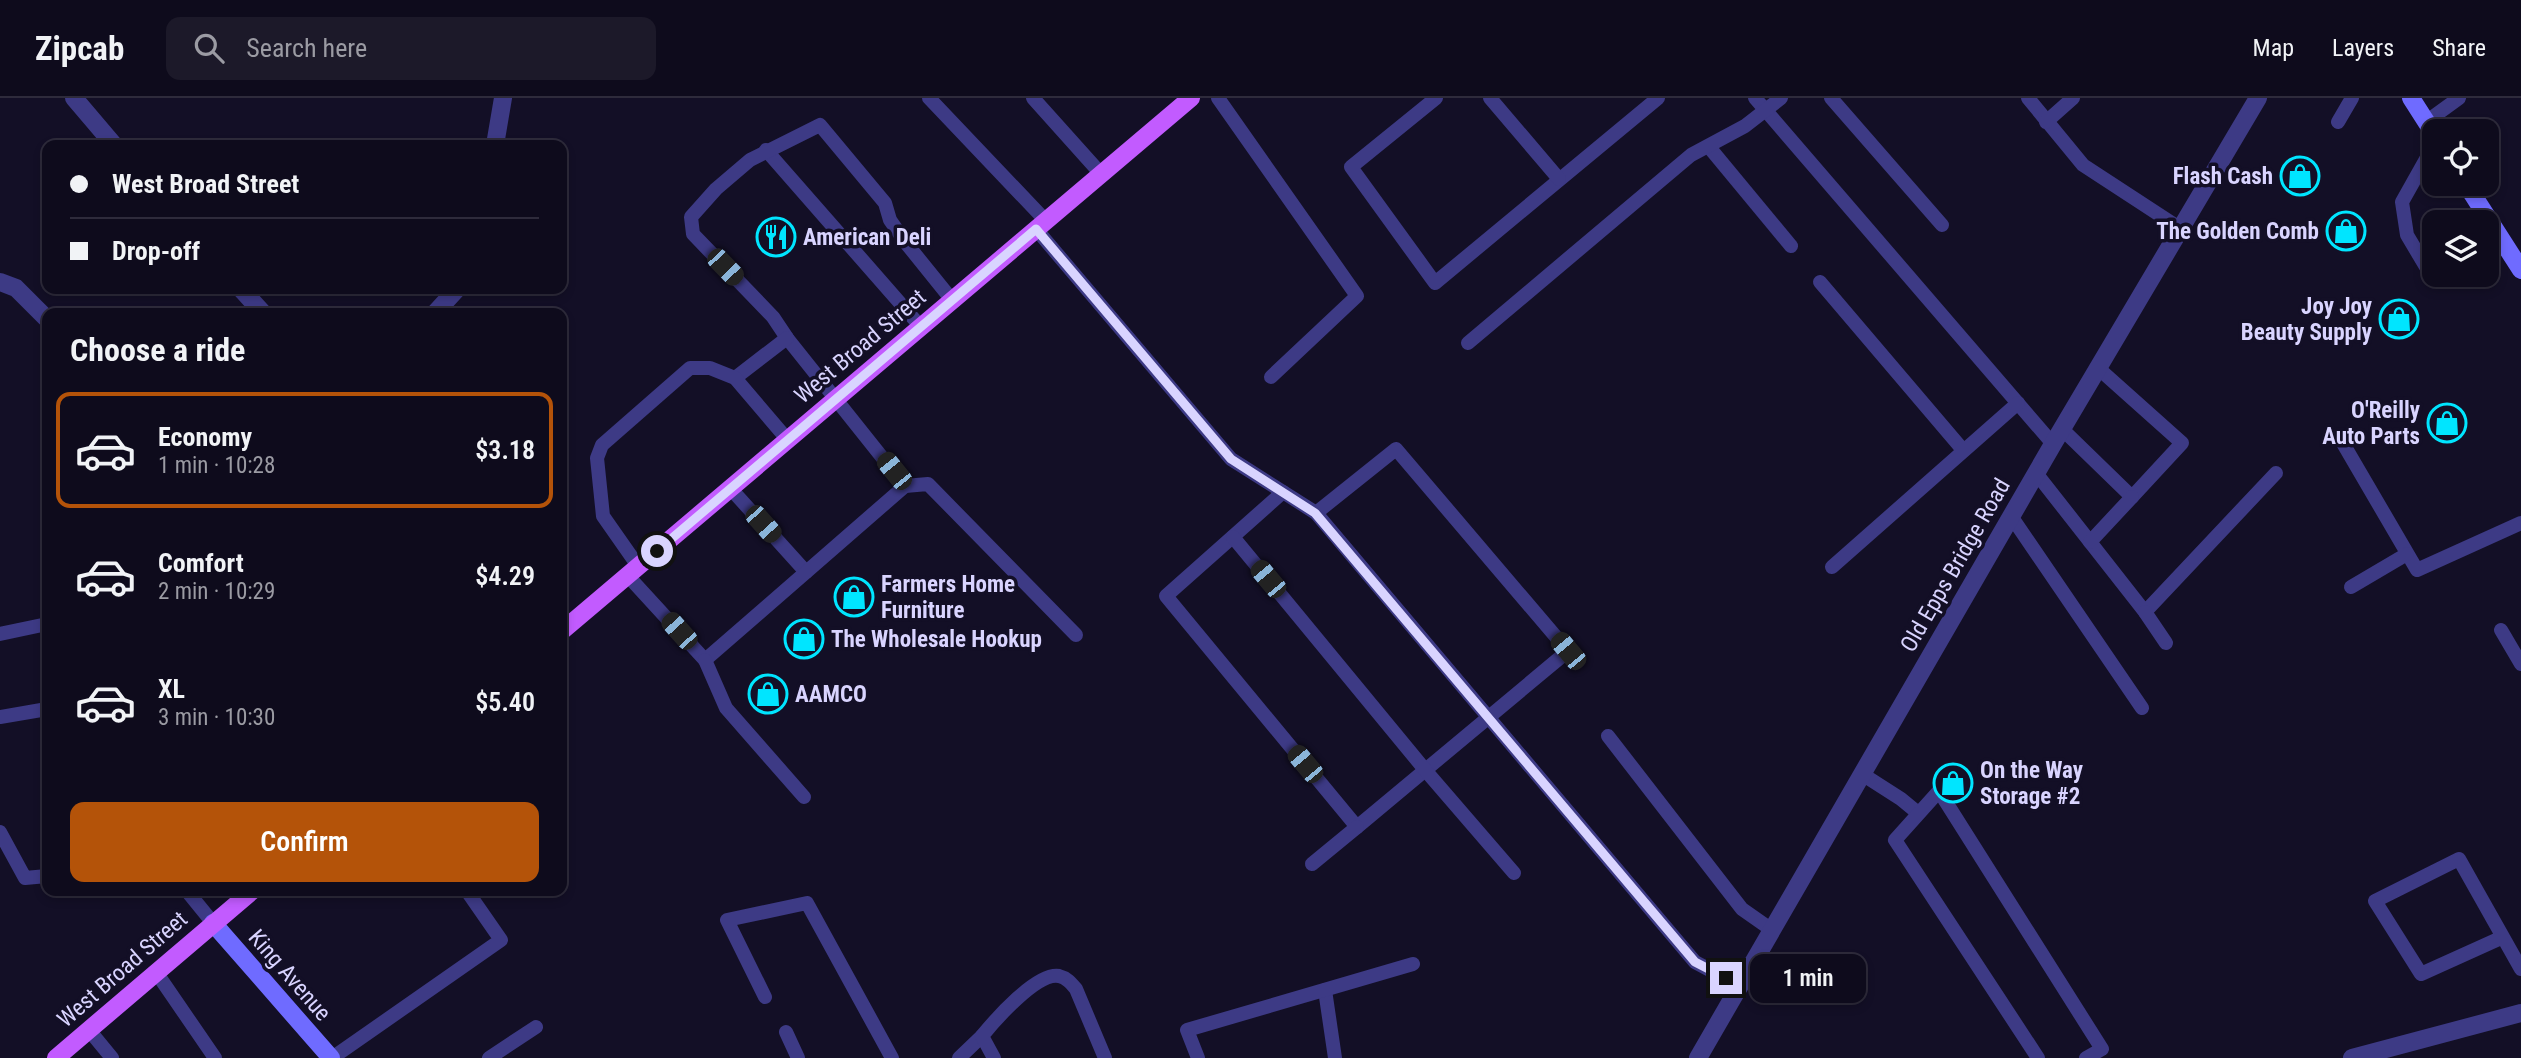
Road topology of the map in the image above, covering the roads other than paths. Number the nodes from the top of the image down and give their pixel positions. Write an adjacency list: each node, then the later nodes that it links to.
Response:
1 (74, 98): 24 (street)
2 (503, 98): 25 (street)
3 (929, 98): 32 (lane)
4 (1033, 98): 29 (lane)
5 (1191, 98): 29 (main road, West Broad Street)
6 (1217, 98): 52 (lane)
7 (1436, 98): 30 (lane)
8 (1490, 98): 30 (lane)
9 (1658, 98): 30 (lane)
10 (1755, 98): 19 (lane)
11 (1781, 98): 19 (lane)
12 (1831, 98): 33 (lane)
13 (2028, 98): 22 (lane)
14 (2073, 98): 22 (lane)
15 (2258, 98): 34 (street, Old Epps Bridge Road)
16 (2352, 98): 23 (lane)
17 (2411, 98): 20 (street)
18 (2459, 98): 21 (lane)
19 (1766, 110): 26 (lane); 55 (lane)
20 (2424, 119)
21 (2439, 119)
22 (2046, 122): 34 (lane)
23 (2338, 122)
24 (110, 140)
25 (496, 140)
26 (1709, 147): 36 (lane); 50 (lane)
27 (766, 150): 44 (lane); 48 (lane); 49 (lane)
28 (2422, 166): 38 (lane)
29 (1102, 175): 32 (main road, West Broad Street)
30 (1559, 179)
31 (2474, 196): 35 (street)
32 (1041, 225): 44 (main road, West Broad Street); 64 (lane)
33 (1942, 225)
34 (2180, 229): 51 (street, Old Epps Bridge Road)
35 (2504, 243): 37 (lane); 39 (street)
36 (1791, 246)
37 (2499, 246)
38 (2422, 260)
39 (2521, 270)
40 (0, 282): 47 (street)
41 (1820, 282): 59 (lane)
42 (245, 294): 45 (street)
43 (452, 294): 46 (street)
44 (952, 300): 48 (main road, West Broad Street)
45 (258, 308)
46 (440, 308)
47 (42, 314)
48 (921, 327): 54 (main road, West Broad Street)
49 (787, 338): 53 (lane); 54 (lane)
50 (1468, 342)
51 (2098, 368): 56 (street, Old Epps Bridge Road); 65 (lane)
52 (1271, 377)
53 (735, 379): 57 (lane); 73 (lane)
54 (836, 400): 57 (main road, West Broad Street); 62 (lane)
55 (2018, 403): 56 (lane); 59 (lane)
56 (2057, 437): 60 (street, Old Epps Bridge Road); 65 (lane)
57 (787, 439): 63 (main road, West Broad Street)
58 (2344, 445): 71 (lane)
59 (1963, 450): 72 (lane)
60 (2036, 473): 67 (street, Old Epps Bridge Road); 70 (lane)
61 (2276, 473): 76 (lane)
62 (905, 486): 74 (lane); 81 (lane)
63 (731, 489): 73 (main road, West Broad Street); 74 (lane)
64 (1283, 492): 66 (lane); 69 (lane)
65 (2132, 497): 70 (lane)
66 (1315, 513): 88 (lane); 88 (lane)
67 (2011, 516): 85 (lane); 91 (street, Old Epps Bridge Road)
68 (2521, 523): 71 (lane)
69 (1233, 537): 90 (lane); 94 (lane)
70 (2090, 542): 76 (lane)
71 (2407, 554): 75 (lane)
72 (1832, 567)
73 (633, 571): 78 (main road, West Broad Street); 83 (lane)
74 (806, 572): 83 (lane)
75 (2351, 587)
76 (2145, 612): 82 (lane)
77 (42, 625): 80 (lane)
78 (567, 627)
79 (2501, 630): 84 (lane)
80 (0, 634)
81 (1076, 635)
82 (2165, 643)
83 (705, 660): 92 (lane)
84 (2521, 664)
85 (2142, 708)
86 (42, 710): 87 (lane)
87 (0, 717)
88 (1489, 718): 90 (lane); 108 (lane)
89 (1608, 736): 103 (lane)
90 (1426, 771): 94 (lane); 97 (lane)
91 (1862, 774): 93 (lane); 103 (street, Old Epps Bridge Road)
92 (804, 797)
93 (1918, 813): 129 (lane); 130 (lane)
94 (1357, 827): 96 (lane)
95 (0, 832): 98 (lane)
96 (1311, 864)
97 (1514, 873)
98 (42, 876)
99 (191, 896): 102 (lane)
100 (246, 896): 102 (main road, West Broad Street)
101 (470, 896): 119 (lane)
102 (213, 923): 107 (main road, West Broad Street); 119 (street, King Avenue)
103 (1772, 930): 108 (street, Old Epps Bridge Road)
104 (2503, 937): 104 (lane); 106 (lane)
105 (1413, 964): 109 (lane)
106 (2521, 969)
107 (156, 972): 113 (main road, West Broad Street); 118 (lane)
108 (1740, 986): 128 (street, Old Epps Bridge Road)
109 (1325, 990): 126 (lane); 127 (lane)
110 (765, 998): 122 (lane)
111 (2521, 1013): 131 (street)
112 (536, 1027): 120 (lane)
113 (89, 1030): 116 (main road, West Broad Street); 117 (lane)
114 (786, 1032): 121 (lane)
115 (982, 1036): 123 (lane); 124 (lane); 125 (lane)
116 (56, 1058)
117 (112, 1058)
118 (215, 1058)
119 (331, 1058)
120 (489, 1058)
121 (798, 1058)
122 (892, 1058)
123 (959, 1058)
124 (994, 1058)
125 (1105, 1058)
126 (1198, 1058)
127 (1335, 1058)
128 (1698, 1058)
129 (2038, 1058)
130 (2086, 1058)
131 (2352, 1058)

